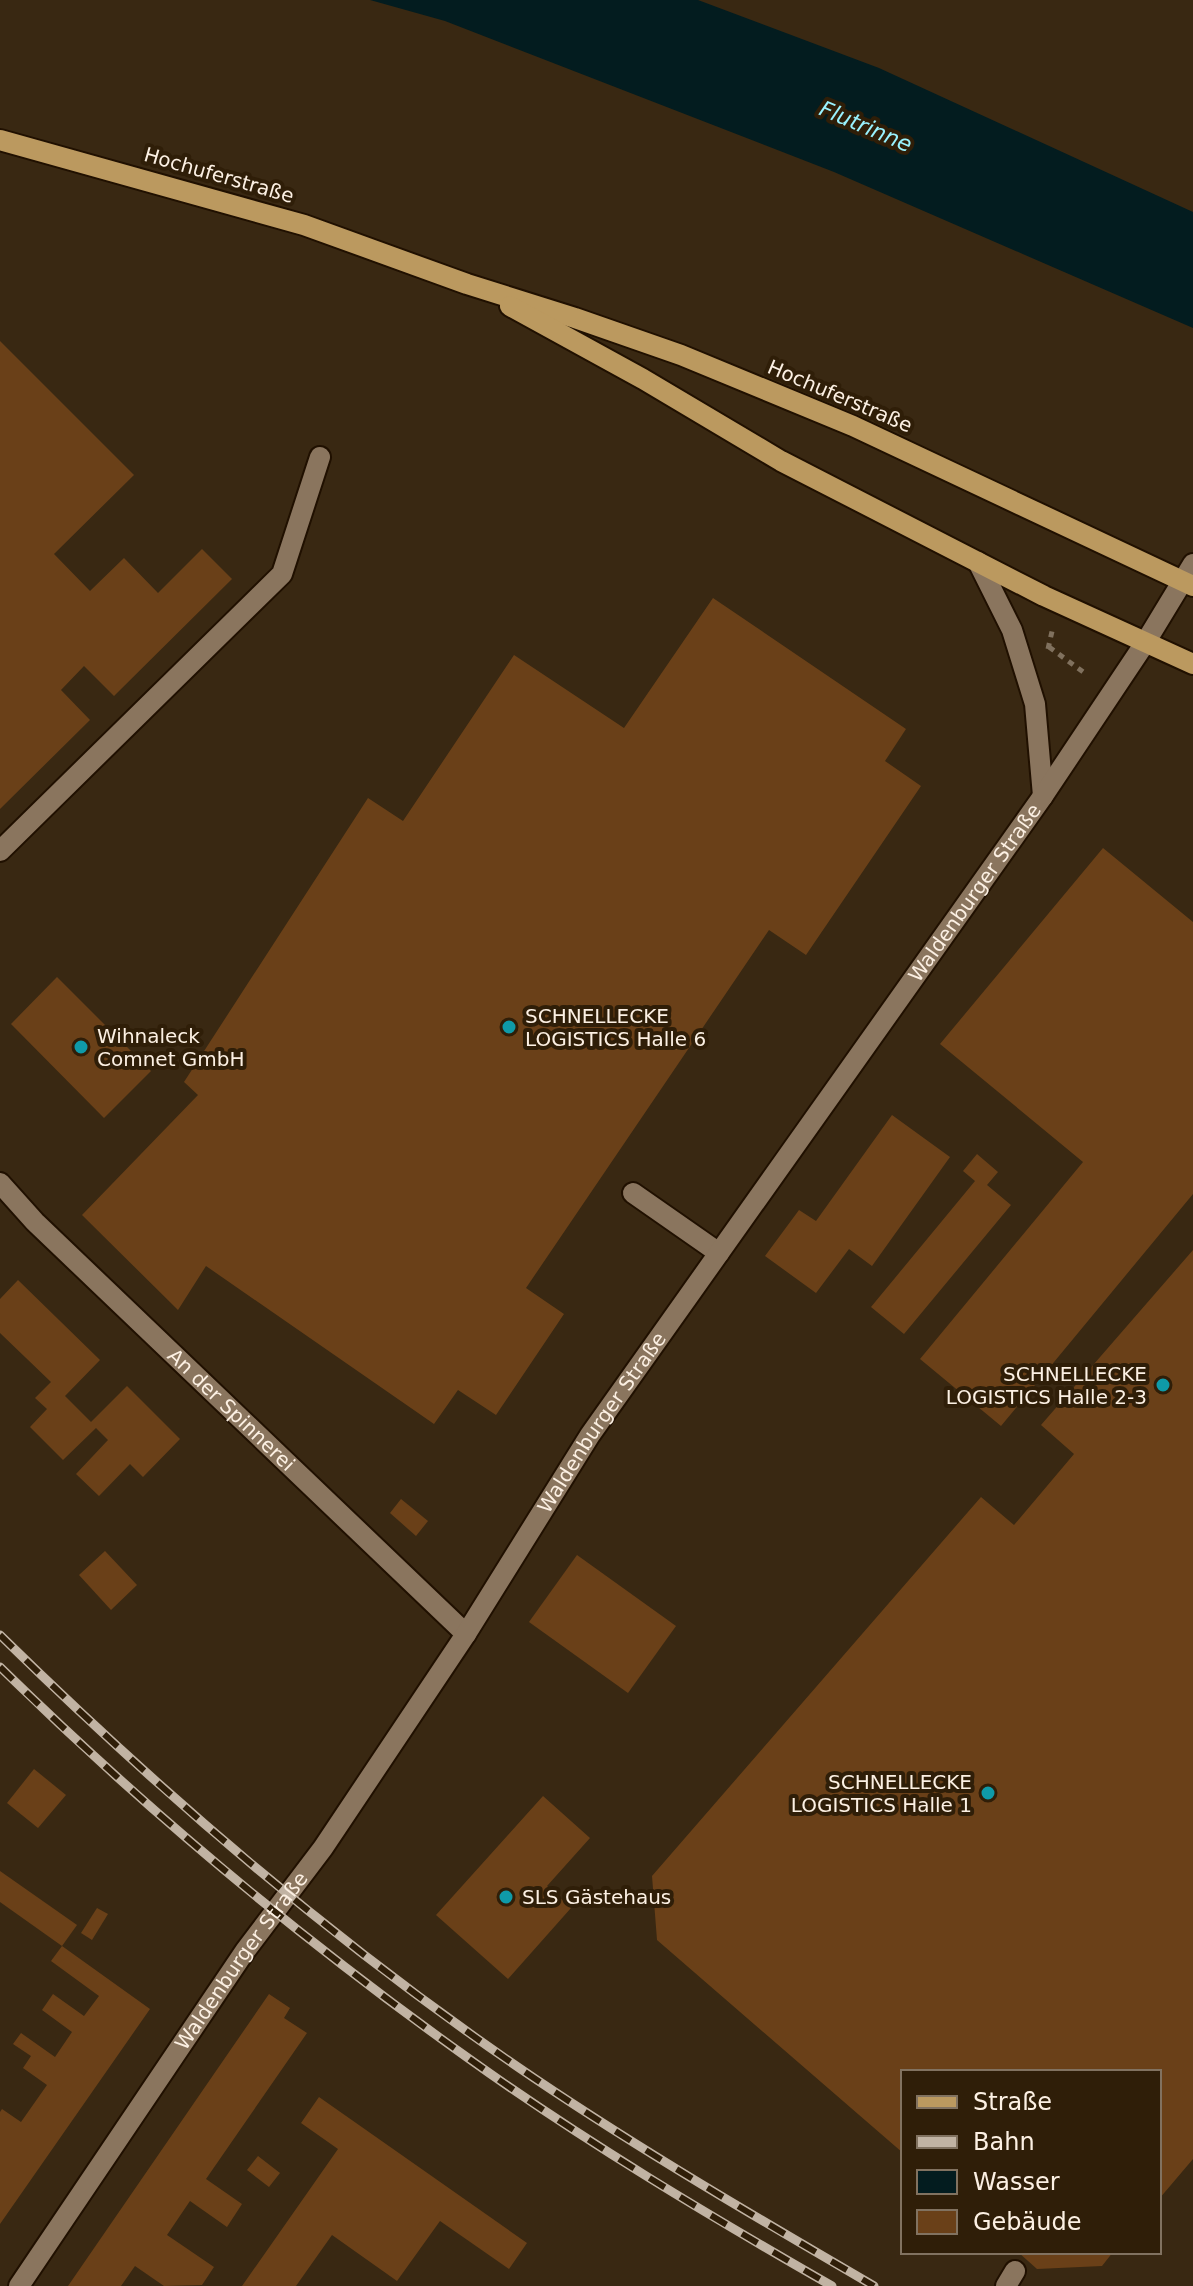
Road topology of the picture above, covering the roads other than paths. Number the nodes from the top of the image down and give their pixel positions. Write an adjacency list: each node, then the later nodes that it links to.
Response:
1 (0, 140): 2 (main road, Hochuferstraße)
2 (467, 284): 4 (main road, Hochuferstraße); 5 (main road, Hochuferstraße)
3 (320, 457): 9 (street)
4 (978, 562): 6 (main road, Hochuferstraße); 8 (street)
5 (1190, 577): 6 (street, Waldenburger Straße)
6 (1145, 643): 7 (main road, Hochuferstraße); 8 (street, Waldenburger Straße)
7 (1193, 664)
8 (1043, 796): 12 (street, Waldenburger Straße)
9 (0, 851)
10 (0, 1183): 13 (street, An der Spinnerei)
11 (633, 1193): 12 (street)
12 (719, 1253): 13 (street, Waldenburger Straße)
13 (466, 1634): 14 (street, Waldenburger Straße)
14 (19, 2286)

